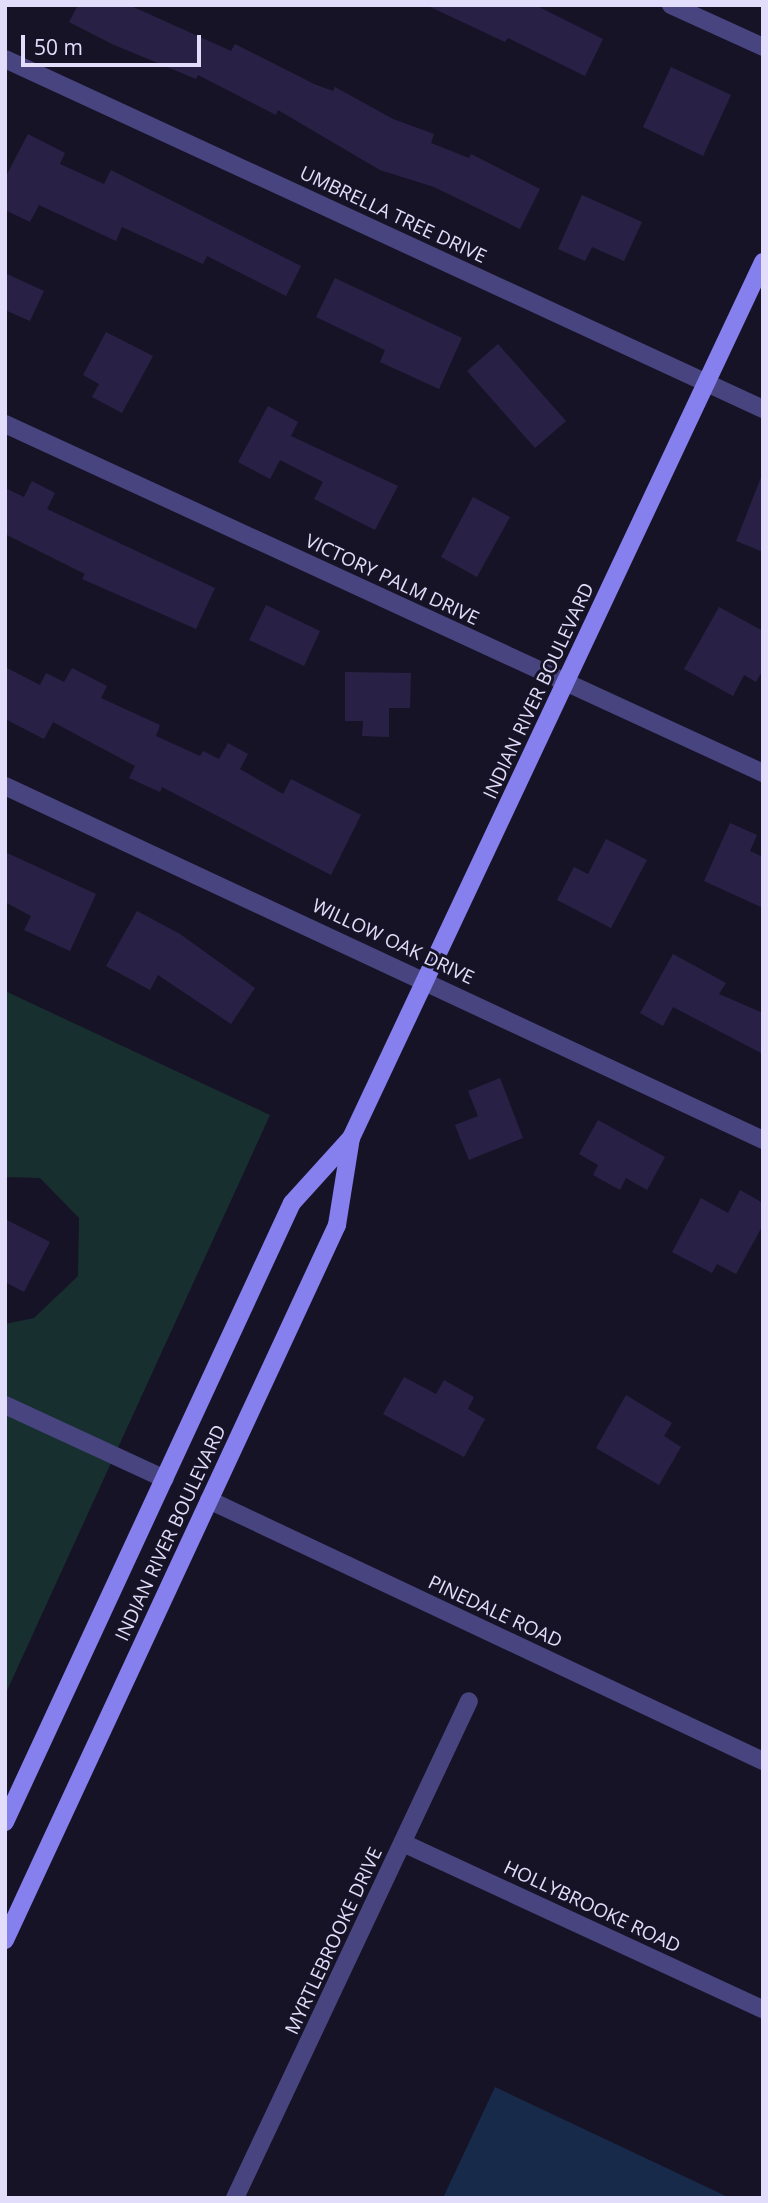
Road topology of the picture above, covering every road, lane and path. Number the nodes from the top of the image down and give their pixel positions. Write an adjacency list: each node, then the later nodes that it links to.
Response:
1 (671, 5): 2 (street)
2 (763, 47)
3 (5, 59): 5 (street, UMBRELLA TREE DRIVE)
4 (763, 262): 5 (main road, INDIAN RIVER BOULEVARD)
5 (706, 383): 6 (street, UMBRELLA TREE DRIVE); 8 (main road, INDIAN RIVER BOULEVARD)
6 (763, 409)
7 (5, 424): 8 (street, VICTORY PALM DRIVE)
8 (566, 682): 9 (street, VICTORY PALM DRIVE); 11 (main road, INDIAN RIVER BOULEVARD)
9 (763, 773)
10 (5, 786): 11 (street, WILLOW OAK DRIVE)
11 (426, 980): 12 (main road, INDIAN RIVER BOULEVARD); 13 (street, WILLOW OAK DRIVE)
12 (351, 1138): 15 (main road, INDIAN RIVER BOULEVARD); 16 (main road, INDIAN RIVER BOULEVARD)
13 (763, 1140)
14 (5, 1405): 15 (street)
15 (165, 1479): 19 (main road, INDIAN RIVER BOULEVARD)
16 (209, 1500): 18 (street, PINEDALE ROAD); 21 (main road, INDIAN RIVER BOULEVARD)
17 (469, 1701): 20 (street, MYRTLEBROOKE DRIVE)
18 (763, 1761)
19 (5, 1822)
20 (403, 1843): 22 (street, HOLLYBROOKE ROAD); 23 (street, MYRTLEBROOKE DRIVE)
21 (5, 1940)
22 (763, 2009)
23 (235, 2198)

